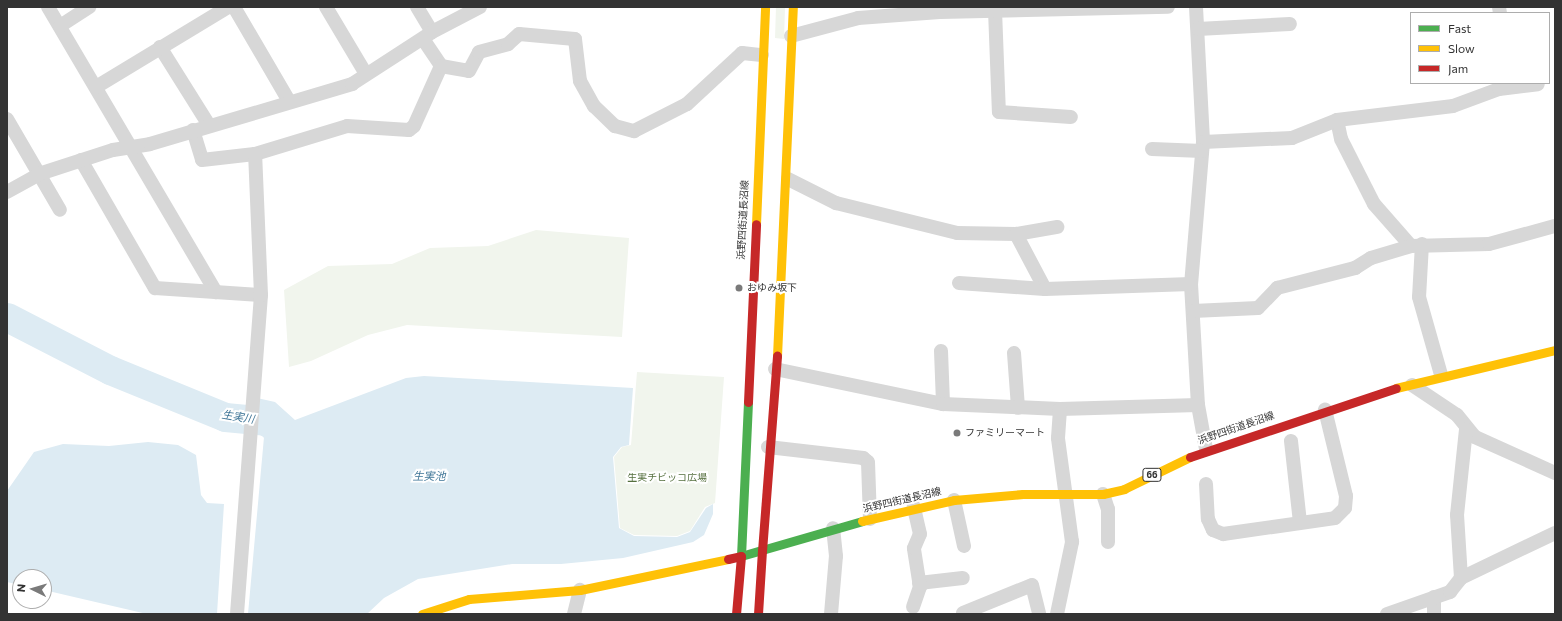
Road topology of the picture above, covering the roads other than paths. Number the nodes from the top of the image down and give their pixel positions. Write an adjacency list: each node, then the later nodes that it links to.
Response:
1 (48, 7): 16 (street)
2 (89, 7): 16 (street)
3 (228, 7): 20 (street)
4 (234, 7): 26 (street)
5 (326, 7): 23 (street)
6 (417, 7): 18 (street)
7 (480, 7): 18 (street)
8 (766, 7): 21 (main road, 浜野四街道長沼線)
9 (792, 7): 19 (main road)
10 (1168, 7): 12 (street)
11 (1196, 7): 17 (street)
12 (1021, 8): 14 (street)
13 (940, 9): 14 (street); 19 (street)
14 (995, 10): 27 (street)
15 (1290, 24): 17 (street)
16 (60, 26): 25 (street)
17 (1198, 29): 33 (street)
18 (428, 36): 22 (street); 23 (street)
19 (791, 36): 38 (main road)
20 (160, 47): 25 (street); 30 (street)
21 (762, 55): 22 (street); 79 (main road, 浜野四街道長沼線)
22 (441, 66): 35 (street)
23 (366, 74): 26 (street)
24 (1538, 84): 29 (street)
25 (96, 87): 32 (street)
26 (289, 101): 30 (street)
27 (1071, 118)
28 (7, 119): 37 (street)
29 (1337, 120): 33 (street); 44 (street)
30 (209, 125): 31 (street)
31 (193, 130): 32 (street); 35 (street)
32 (130, 147): 36 (street); 48 (street)
33 (1203, 147): 34 (street); 46 (street)
34 (1152, 149)
35 (255, 154): 49 (street)
36 (81, 160): 37 (street); 48 (street)
37 (39, 174): 39 (street); 40 (street)
38 (788, 179): 43 (street); 54 (main road)
39 (7, 192)
40 (60, 210)
41 (1555, 226): 44 (street)
42 (1056, 227): 43 (street)
43 (1016, 234): 47 (street)
44 (1416, 245): 50 (street); 55 (street)
45 (959, 282): 47 (street)
46 (1191, 284): 47 (street); 50 (street)
47 (1045, 288)
48 (216, 292): 49 (street)
49 (261, 295): 87 (street)
50 (1193, 311): 58 (street)
51 (1555, 350): 55 (main road, 浜野四街道長沼線 / 66)
52 (941, 351): 57 (street)
53 (1014, 353): 59 (street)
54 (775, 368): 57 (street); 64 (main road)
55 (1440, 375): 56 (main road, 浜野四街道長沼線 / 66)
56 (1412, 385): 61 (main road, 浜野四街道長沼線 / 66); 62 (street)
57 (943, 404): 59 (street)
58 (1198, 405): 60 (street); 65 (street)
59 (1018, 408): 60 (street)
60 (1060, 409): 68 (street)
61 (1325, 410): 65 (main road, 浜野四街道長沼線 / 66); 73 (street)
62 (1466, 429): 66 (street); 81 (street)
63 (1291, 441): 73 (street)
64 (768, 447): 72 (street); 78 (main road)
65 (1206, 449): 69 (main road, 浜野四街道長沼線 / 66)
66 (1555, 473)
67 (1206, 484): 73 (street)
68 (1064, 494): 69 (main road, 浜野四街道長沼線 / 66); 70 (main road, 浜野四街道長沼線 / 66); 94 (street)
69 (1103, 494): 76 (street)
70 (954, 500): 71 (main road, 浜野四街道長沼線 / 66); 77 (street)
71 (914, 507): 72 (main road, 浜野四街道長沼線 / 66); 82 (street)
72 (870, 519): 74 (main road, 浜野四街道長沼線 / 66)
73 (1300, 523)
74 (833, 528): 78 (main road, 浜野四街道長沼線 / 66); 92 (street)
75 (1555, 533): 81 (street)
76 (1108, 542)
77 (964, 546)
78 (762, 550): 79 (main road, 浜野四街道長沼線 / 66); 91 (main road)
79 (741, 556): 83 (main road); 90 (main road)
80 (962, 578): 82 (street)
81 (1461, 578): 84 (street)
82 (919, 583): 85 (street)
83 (580, 590): 88 (main road); 89 (street)
84 (1434, 597): 95 (street); 96 (street)
85 (913, 607)
86 (963, 613): 93 (street)
87 (237, 614)
88 (422, 614)
89 (574, 614)
90 (736, 614)
91 (758, 614)
92 (831, 614)
93 (1039, 614)
94 (1057, 614)
95 (1387, 614)
96 (1434, 614)

